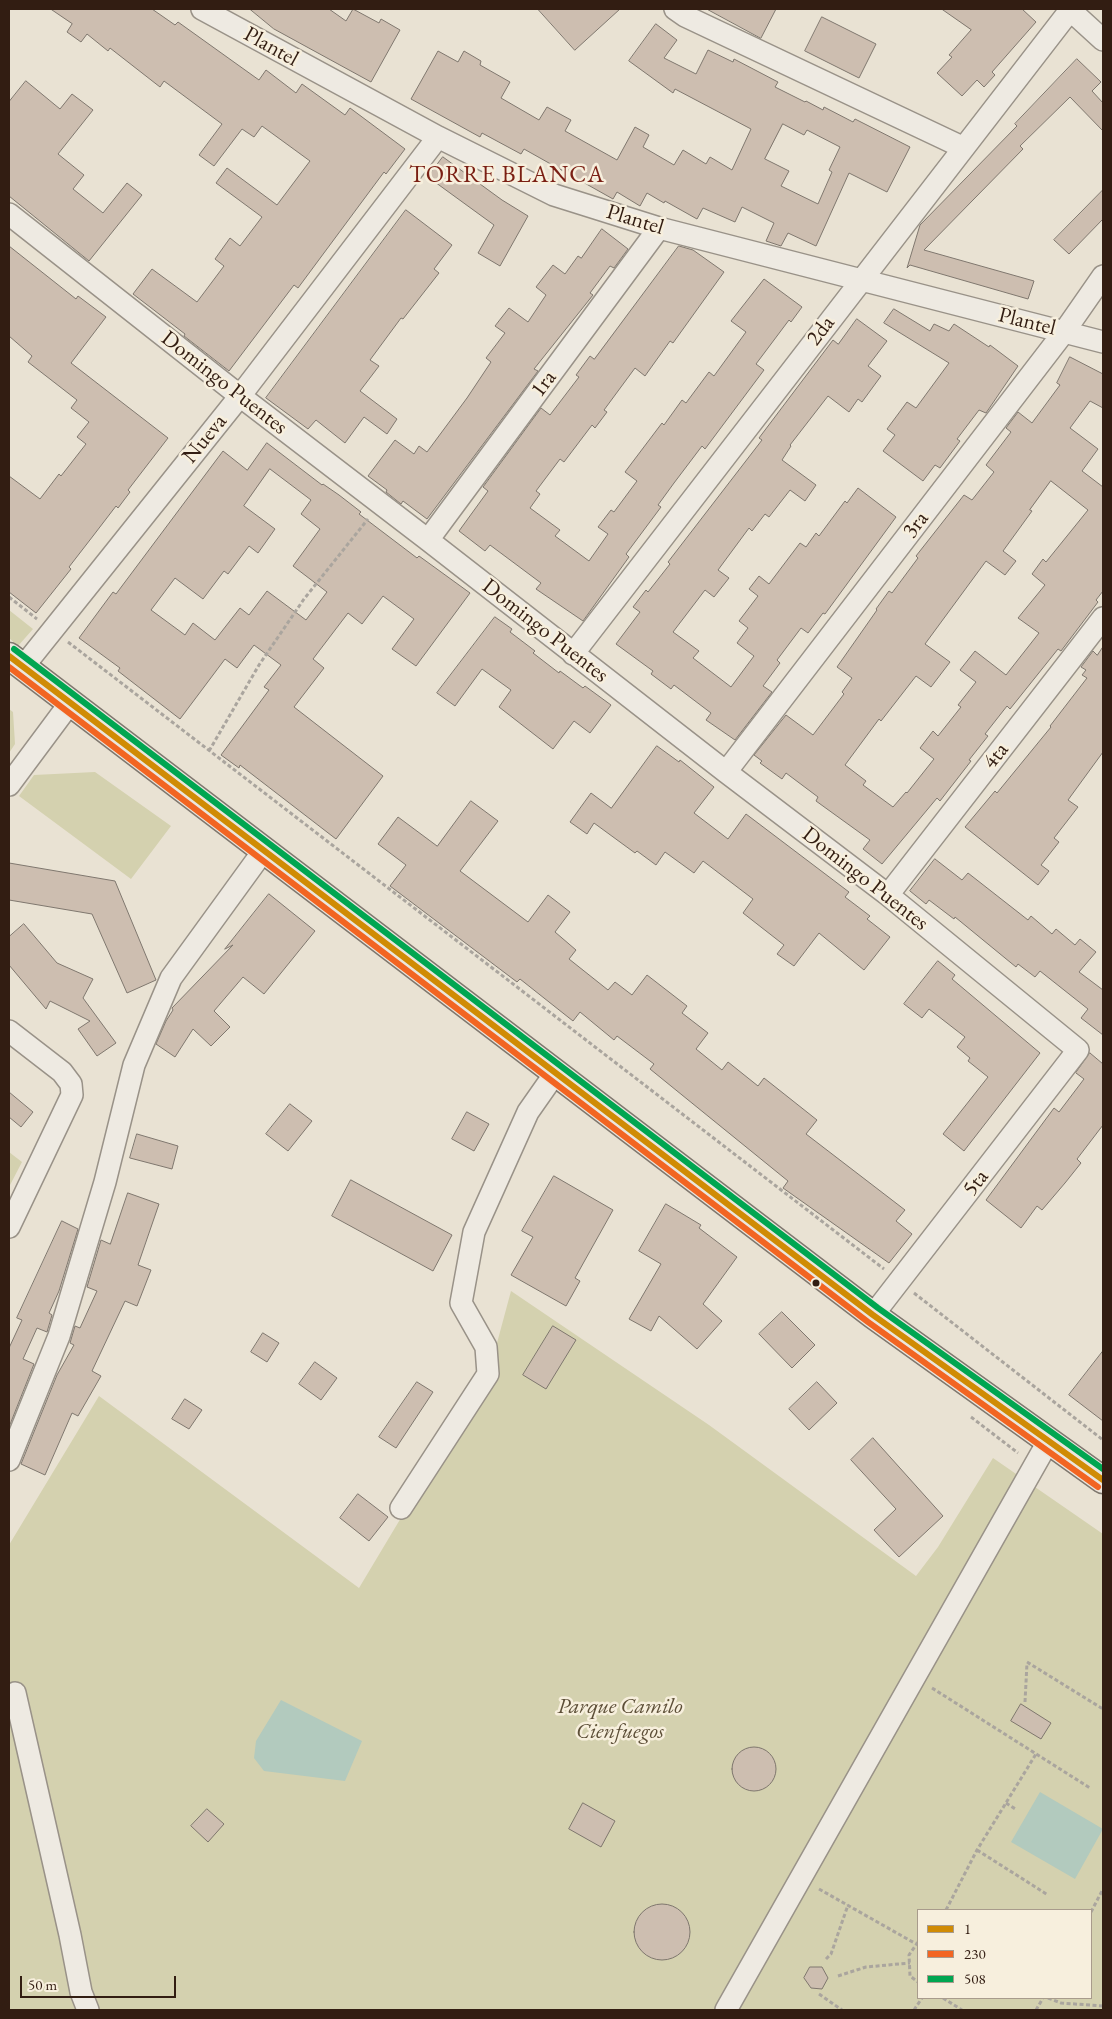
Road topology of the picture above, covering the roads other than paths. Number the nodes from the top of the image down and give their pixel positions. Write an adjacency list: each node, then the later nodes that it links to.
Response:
1 (675, 9): 6 (street)
2 (1070, 9): 4 (street); 6 (street, 2da)
3 (209, 10): 5 (street, Plantel)
4 (1103, 40)
5 (438, 137): 8 (street, Plantel); 13 (street, Nueva)
6 (962, 147): 10 (street, 2da)
7 (9, 214): 13 (street, Domingo Puentes)
8 (660, 228): 10 (street, Plantel); 14 (street, 1ra)
9 (1103, 276): 11 (street, 3ra)
10 (860, 280): 11 (street, Plantel); 16 (street, 2da)
11 (1064, 332): 12 (street, Plantel); 19 (street, 3ra)
12 (1103, 342)
13 (240, 396): 14 (street, Domingo Puentes); 17 (street, Nueva)
14 (428, 540): 16 (street, Domingo Puentes)
15 (1103, 618): 22 (street, 4ta)
16 (573, 654): 19 (street, Domingo Puentes)
17 (16, 661): 18 (main road)
18 (70, 702): 20 (street); 21 (main road)
19 (726, 772): 22 (street, Domingo Puentes)
20 (9, 786)
21 (264, 850): 25 (main road); 29 (street)
22 (888, 895): 24 (street, Domingo Puentes)
23 (9, 1031): 26 (street)
24 (1078, 1050): 27 (street, 5ta)
25 (556, 1072): 27 (main road); 31 (street)
26 (9, 1227)
27 (873, 1315): 28 (main road)
28 (1049, 1440): 30 (main road); 34 (street)
29 (9, 1460)
30 (1103, 1480)
31 (401, 1508)
32 (15, 1693): 33 (street)
33 (88, 2010)
34 (726, 2010)

